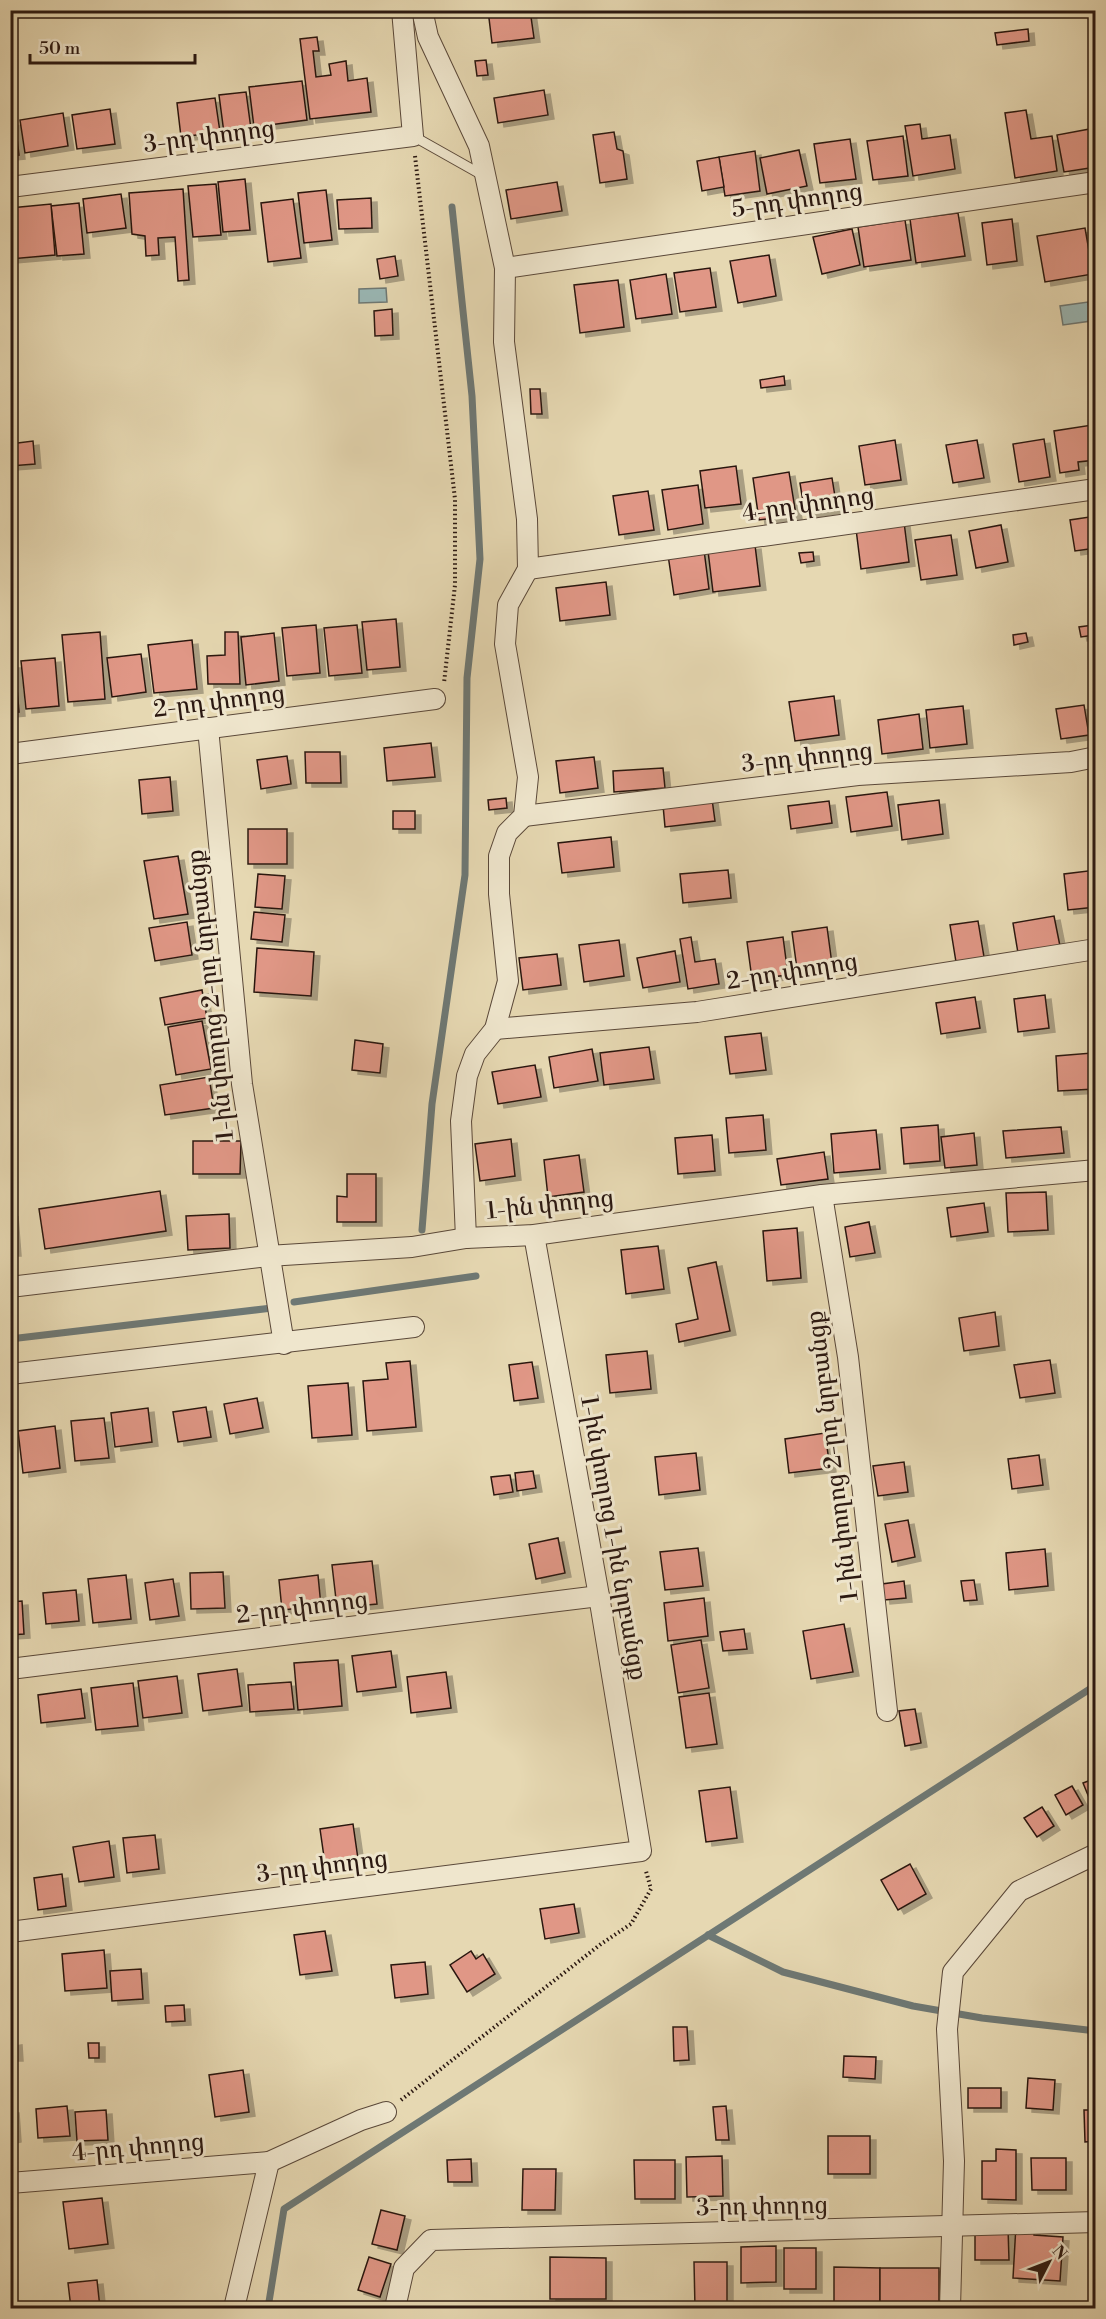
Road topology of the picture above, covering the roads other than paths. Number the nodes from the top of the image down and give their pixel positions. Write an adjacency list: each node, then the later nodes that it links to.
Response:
1 (402, 10): 3 (street)
2 (422, 10): 4 (street)
3 (413, 136): 4 (lane); 6 (street, 3-րդ փողոց)
4 (486, 177): 7 (street)
5 (1095, 182): 7 (street, 5-րդ փողոց)
6 (10, 187)
7 (506, 268): 9 (street)
8 (1095, 489): 9 (street, 4-րդ փողոց)
9 (528, 569): 14 (street)
10 (435, 699): 11 (street, 2-րդ փողոց)
11 (208, 728): 12 (street, 2-րդ փողոց); 21 (street, 1-ին փողոց 2-րդ նրբանցք)
12 (10, 754)
13 (1095, 757): 14 (street, 3-րդ փողոց)
14 (524, 816): 16 (street)
15 (1095, 949): 16 (street, 2-րդ փողոց)
16 (495, 1029): 20 (street)
17 (1095, 1170): 18 (street, 1-ին փողոց)
18 (822, 1195): 19 (street, 1-ին փողոց); 28 (street, 1-ին փողոց 2-րդ նրբանցք)
19 (534, 1235): 20 (street, 1-ին փողոց); 26 (street, 1-ին փողոց 1-ին նրբանցք)
20 (466, 1238): 21 (street, 1-ին փողոց)
21 (268, 1256): 22 (street, 1-ին փողոց); 24 (street, 1-ին փողոց 2-րդ նրբանցք)
22 (10, 1287)
23 (414, 1327): 24 (street)
24 (284, 1344): 25 (street)
25 (10, 1374)
26 (599, 1596): 27 (street, 2-րդ փողոց); 29 (street, 1-ին փողոց 1-ին նրբանցք)
27 (10, 1669)
28 (887, 1712)
29 (640, 1851): 31 (street, 3-րդ փողոց)
30 (1095, 1854): 36 (street)
31 (10, 1932)
32 (386, 2112): 33 (street, 4-րդ փողոց)
33 (269, 2162): 34 (street, 4-րդ փողոց); 37 (street)
34 (10, 2183)
35 (1095, 2222): 36 (street, 3-րդ փողոց)
36 (952, 2227): 38 (street, 3-րդ փողոց); 39 (street)
37 (234, 2308)
38 (395, 2308)
39 (950, 2308)

